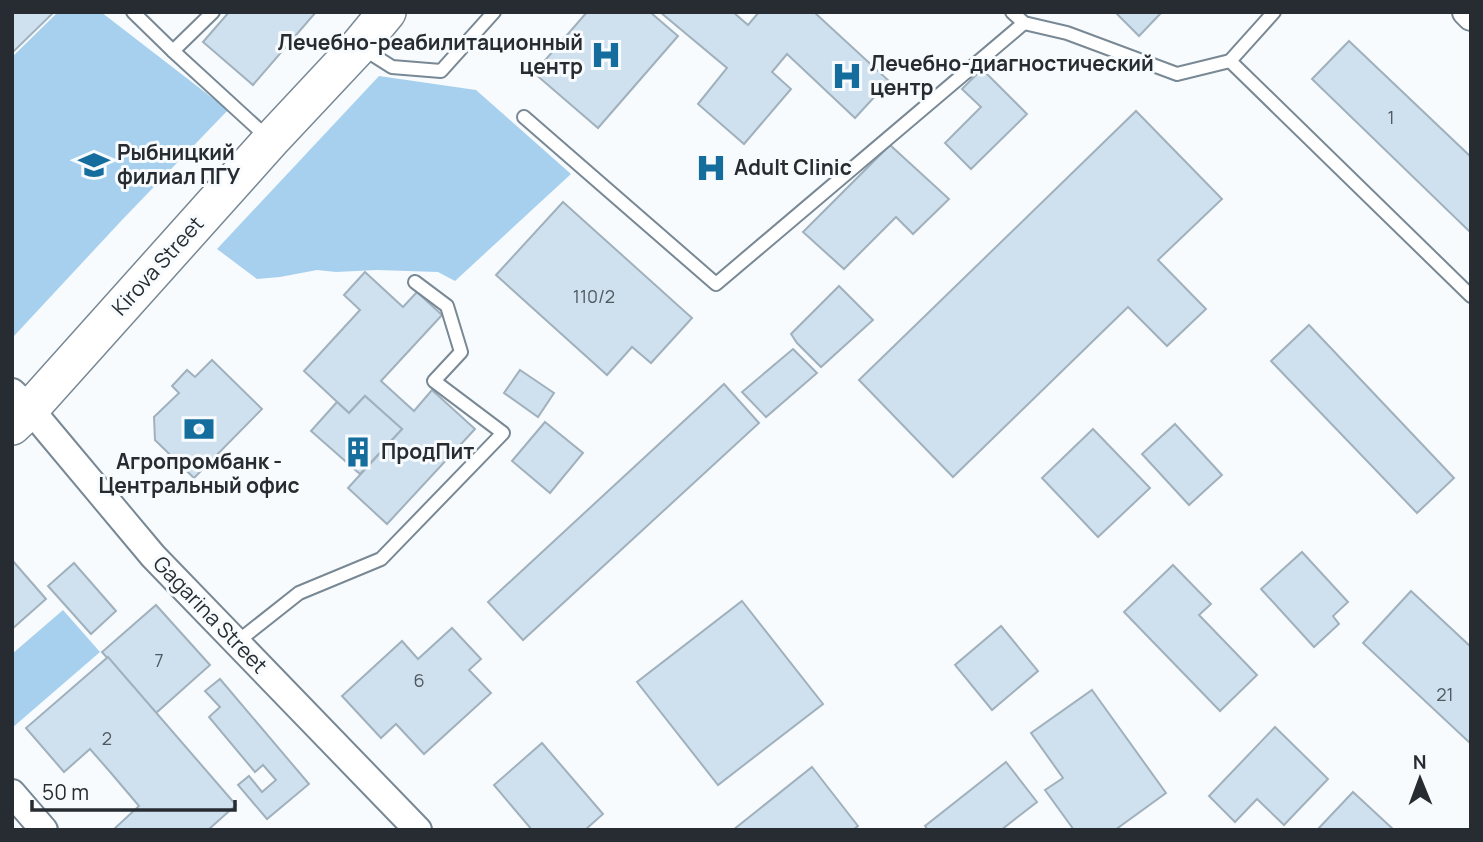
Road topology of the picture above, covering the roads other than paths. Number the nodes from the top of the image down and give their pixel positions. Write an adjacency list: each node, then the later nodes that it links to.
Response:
1 (133, 12): 11 (lane)
2 (213, 12): 11 (lane)
3 (387, 12): 10 (main road, Kirova Street)
4 (494, 12): 10 (lane)
5 (1012, 12): 9 (lane)
6 (1274, 12): 12 (lane)
7 (1466, 12): 8 (street)
8 (1471, 17)
9 (1024, 23): 12 (lane); 13 (lane)
10 (359, 46): 14 (main road, Kirova Street)
11 (173, 51): 14 (lane)
12 (1230, 61): 16 (lane)
13 (524, 117)
14 (271, 140): 17 (main road, Kirova Street)
15 (415, 282): 18 (lane)
16 (1471, 296)
17 (18, 409): 18 (street, Gagarina Street)
18 (237, 642): 21 (street, Gagarina Street)
19 (12, 793): 20 (street)
20 (44, 830)
21 (418, 830)

